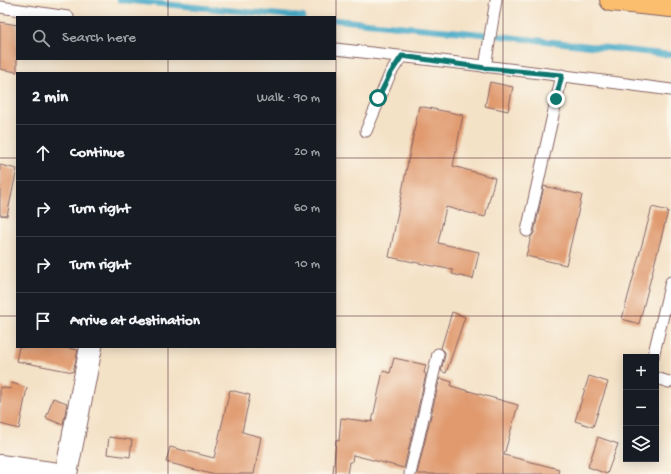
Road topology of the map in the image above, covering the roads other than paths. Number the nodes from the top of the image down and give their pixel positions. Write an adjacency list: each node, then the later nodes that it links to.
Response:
1 (496, 0): 8 (lane)
2 (611, 0): 3 (main road)
3 (671, 6)
4 (0, 7): 5 (lane)
5 (61, 16)
6 (336, 49): 7 (lane)
7 (402, 56): 8 (lane); 11 (lane)
8 (485, 68): 9 (lane)
9 (562, 75): 10 (lane); 12 (lane)
10 (671, 90)
11 (366, 131)
12 (527, 230)
13 (671, 282): 16 (lane)
14 (91, 348): 21 (street)
15 (438, 354): 22 (lane)
16 (654, 354)
17 (659, 379): 18 (lane)
18 (669, 382)
19 (0, 466): 20 (street)
20 (58, 474)
21 (66, 474)
22 (410, 474)

